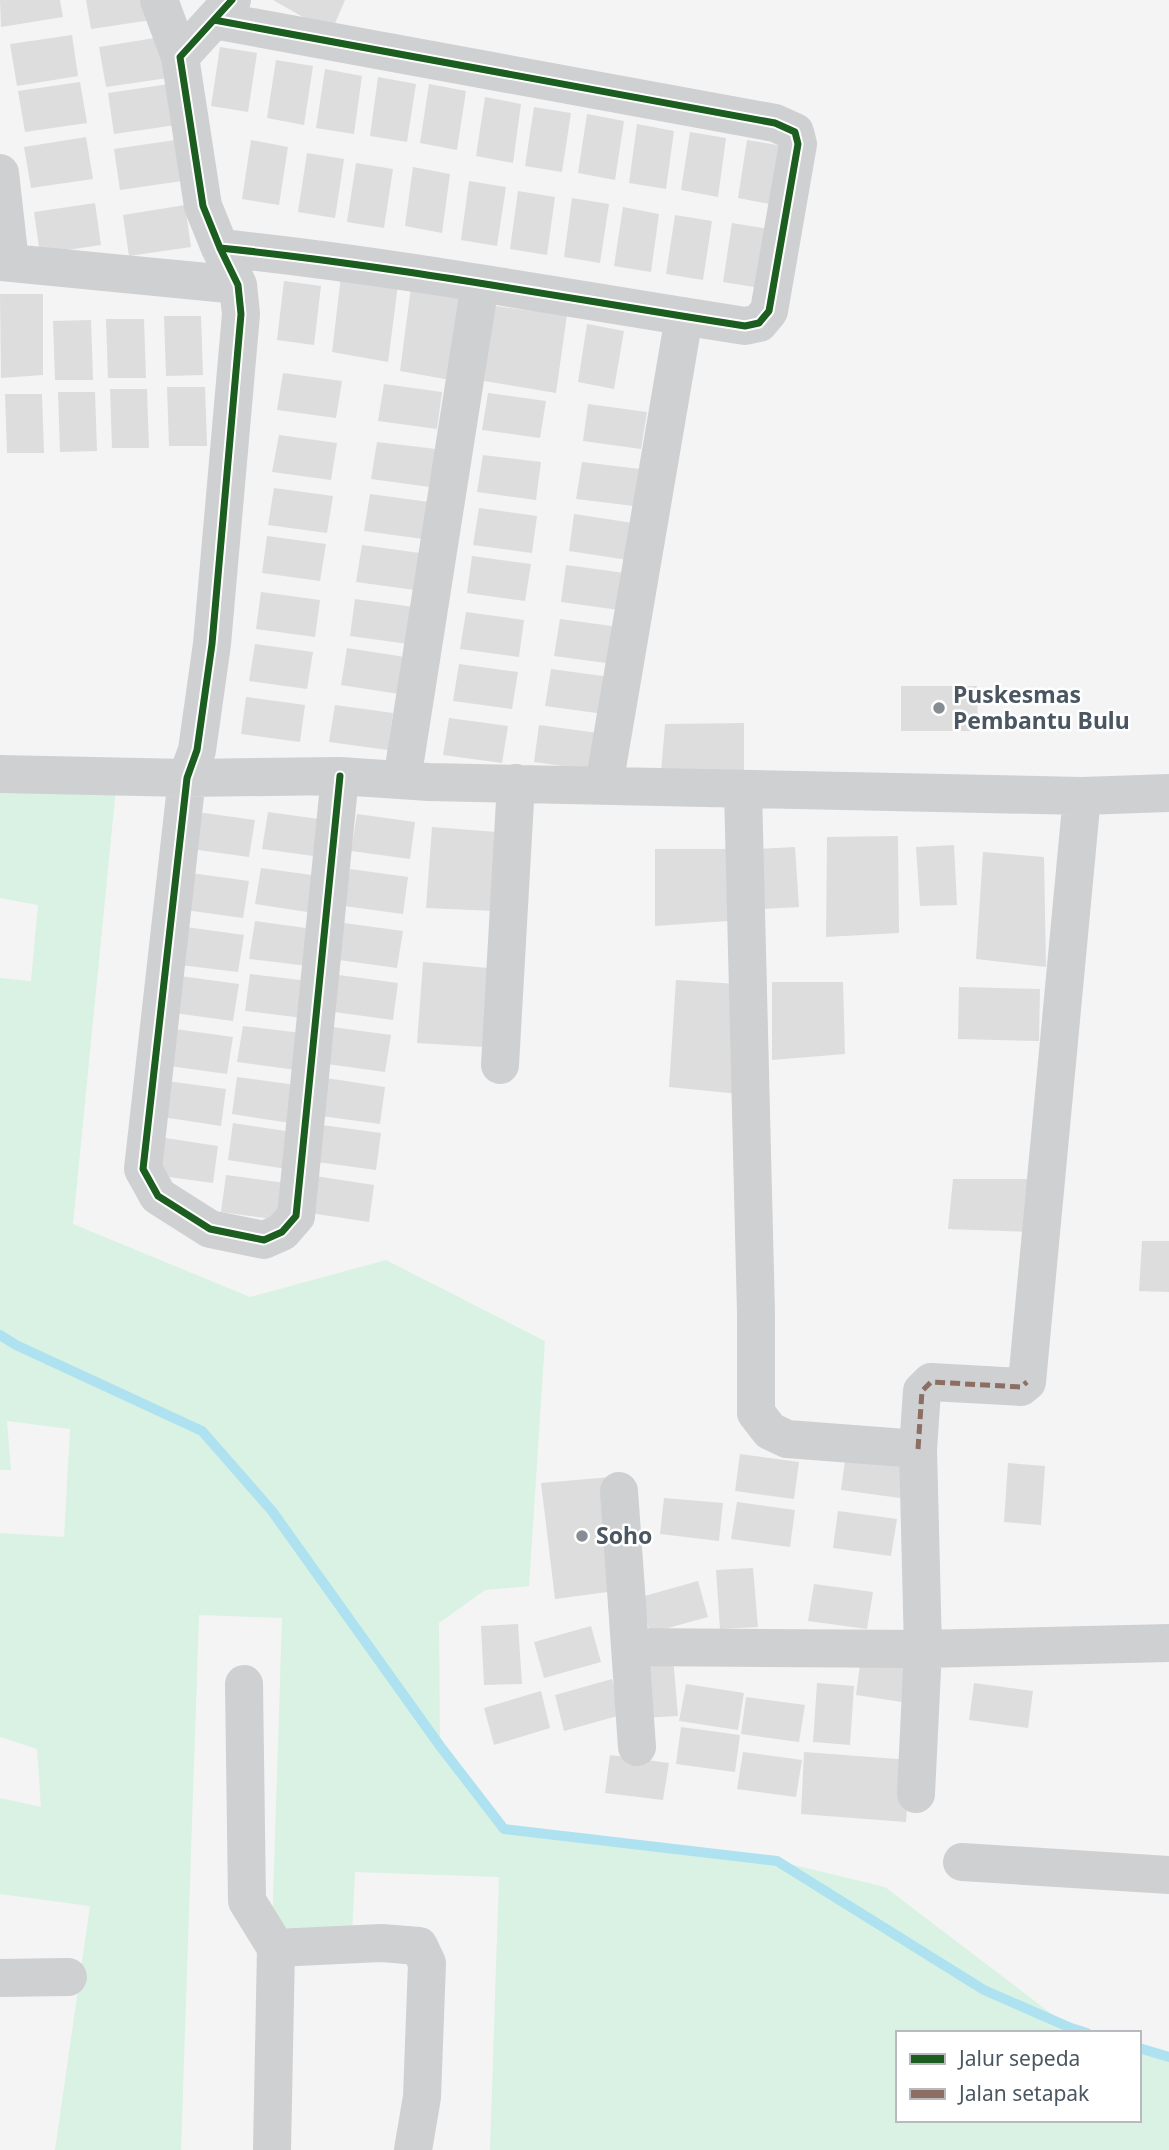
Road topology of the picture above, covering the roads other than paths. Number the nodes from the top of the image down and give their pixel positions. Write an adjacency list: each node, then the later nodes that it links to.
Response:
1 (159, 0): 3 (street)
2 (223, 10): 3 (street); 9 (street)
3 (180, 57): 5 (street)
4 (0, 173): 6 (street)
5 (220, 248): 7 (street); 8 (street)
6 (5, 262): 8 (street)
7 (480, 284): 9 (street); 13 (street)
8 (238, 285): 12 (street)
9 (684, 317): 15 (street)
10 (0, 774): 12 (street)
11 (340, 776): 12 (street); 12 (street); 13 (street)
12 (187, 778)
13 (402, 780): 14 (street)
14 (516, 783): 15 (street); 19 (street)
15 (604, 785): 16 (street)
16 (743, 790): 18 (street); 20 (street)
17 (1169, 793): 18 (street)
18 (1082, 796): 20 (street)
19 (500, 1065)
20 (918, 1449): 24 (street)
21 (619, 1491): 23 (street)
22 (1169, 1643): 24 (street)
23 (629, 1647): 24 (street); 26 (street)
24 (923, 1649): 27 (street)
25 (244, 1684): 30 (street)
26 (637, 1747)
27 (916, 1794)
28 (962, 1862): 29 (street)
29 (1169, 1875)
30 (276, 1948): 33 (street); 34 (street)
31 (68, 1977): 32 (street)
32 (0, 1978)
33 (272, 2150)
34 (413, 2150)

